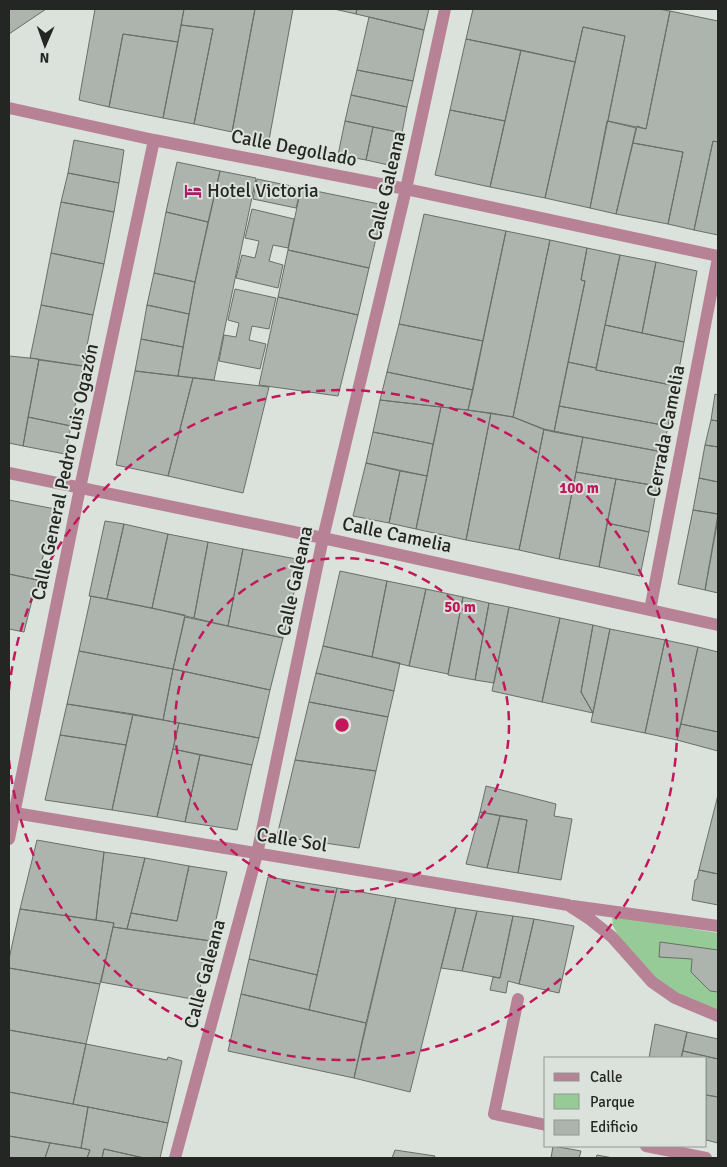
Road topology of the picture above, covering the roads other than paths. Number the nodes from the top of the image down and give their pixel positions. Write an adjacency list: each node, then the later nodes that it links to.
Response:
1 (444, 9): 4 (street, Calle Galeana)
2 (9, 108): 3 (street, Calle Degollado)
3 (154, 140): 4 (street, Calle Degollado); 7 (street, Calle General Pedro Luis Ogazón)
4 (406, 189): 5 (street, Calle Degollado); 8 (street, Calle Galeana)
5 (718, 257): 9 (street, Cerrada Camelia)
6 (9, 473): 7 (street, Calle Camelia)
7 (80, 488): 8 (street, Calle Camelia); 11 (street, Calle General Pedro Luis Ogazón)
8 (323, 538): 9 (street, Calle Camelia); 13 (street, Calle Galeana)
9 (650, 610): 10 (street, Calle Camelia)
10 (718, 625)
11 (12, 812): 12 (street, Calle General Pedro Luis Ogazón); 13 (street, Calle Sol)
12 (9, 840)
13 (257, 854): 14 (street, Calle Sol); 20 (street, Calle Galeana)
14 (568, 905): 15 (street, Calle Sol); 17 (street, Calle Sol)
15 (718, 926)
16 (518, 998): 18 (street)
17 (718, 1016)
18 (544, 1125)
19 (651, 1147): 21 (street)
20 (175, 1158)
21 (706, 1158)

